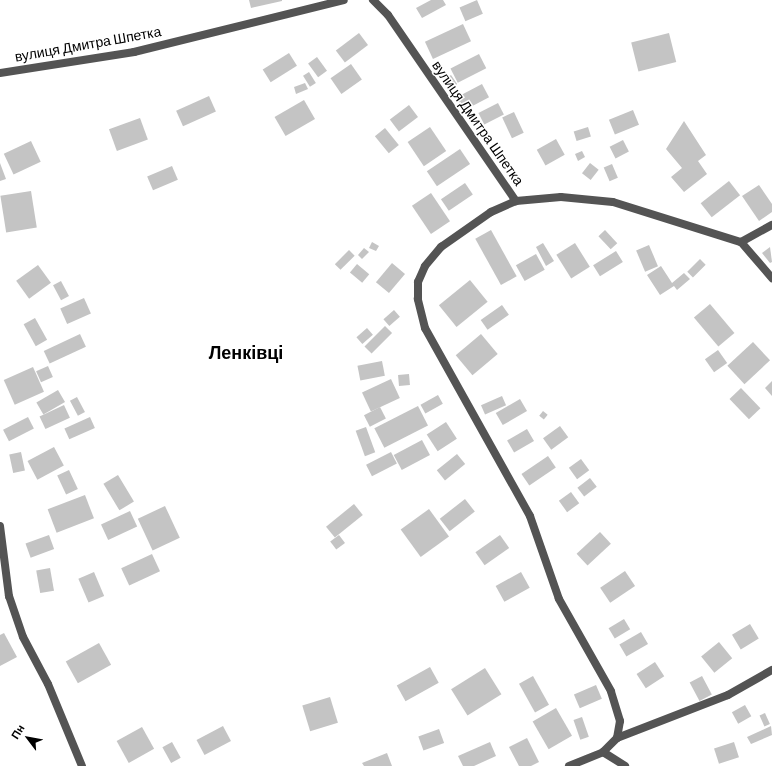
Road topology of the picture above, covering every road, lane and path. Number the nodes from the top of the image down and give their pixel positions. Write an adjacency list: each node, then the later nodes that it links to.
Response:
1 (344, 0): 3 (street, вулиця Дмитра Шпетка)
2 (372, 0): 4 (street, вулиця Дмитра Шпетка)
3 (0, 73)
4 (516, 201): 6 (street, вулиця Дмитра Шпетка); 10 (street)
5 (772, 225): 6 (street)
6 (741, 242): 7 (street)
7 (772, 278)
8 (0, 526): 12 (street)
9 (772, 670): 10 (street)
10 (618, 738): 11 (street)
11 (603, 752): 13 (street); 14 (street)
12 (82, 766)
13 (569, 766)
14 (625, 766)

